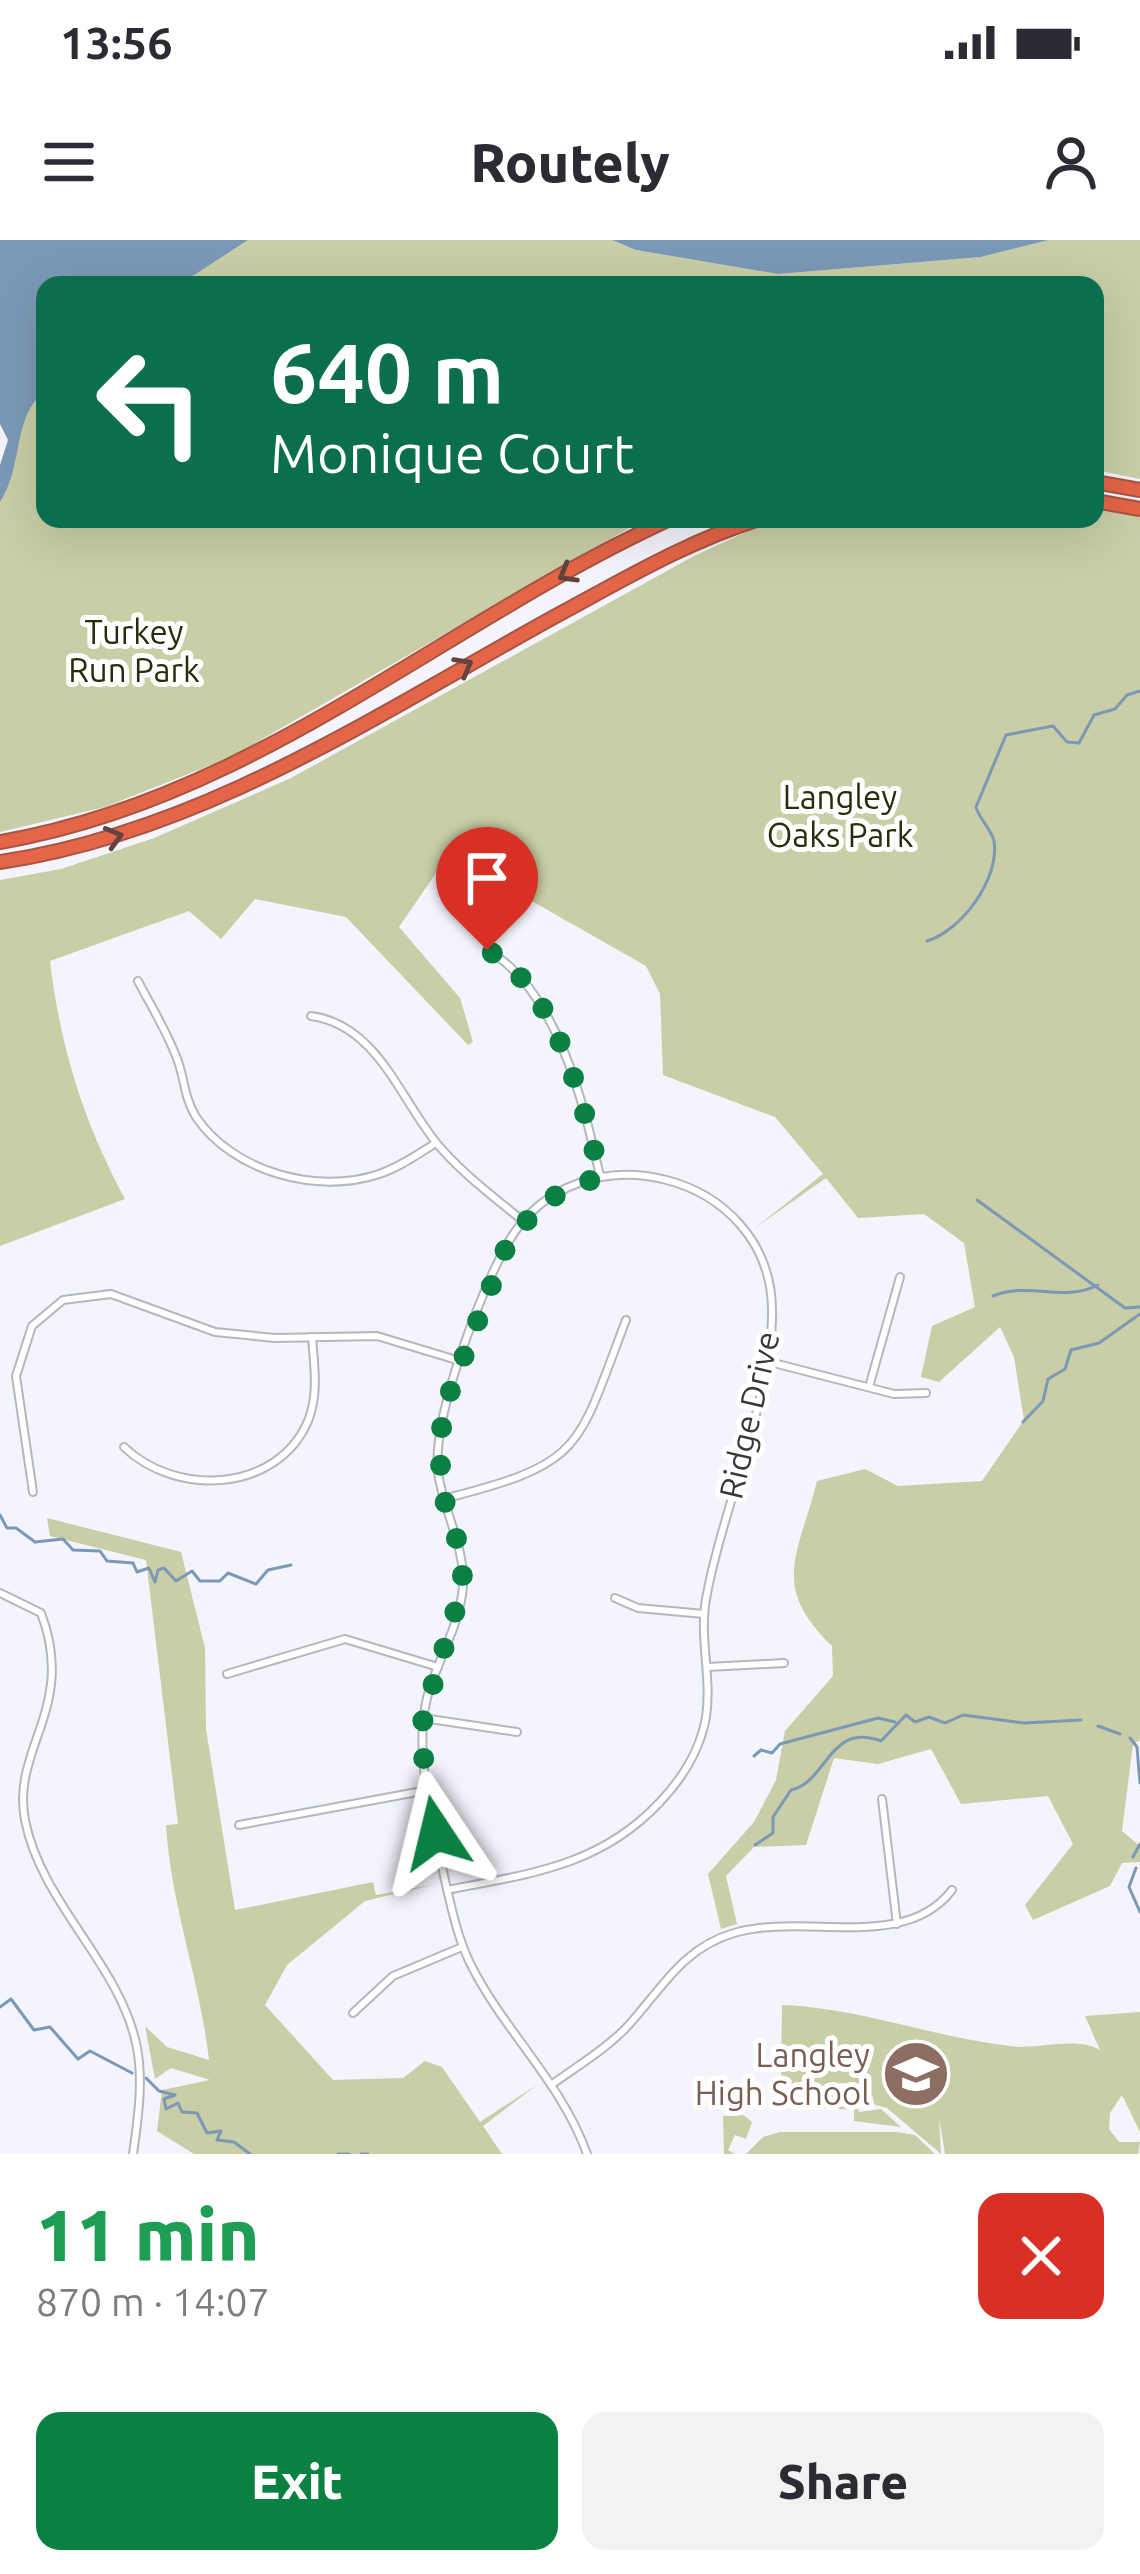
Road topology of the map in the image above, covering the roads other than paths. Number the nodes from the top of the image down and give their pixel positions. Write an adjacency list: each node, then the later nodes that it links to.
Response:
1 (1104, 484): 2 (highway)
2 (1139, 490)
3 (1104, 502): 4 (highway)
4 (1137, 508)
5 (654, 528): 7 (highway, one-way to 7)
6 (737, 528): 8 (highway, one-way to 6)
7 (0, 842)
8 (0, 862)
9 (487, 950): 13 (street)
10 (138, 982): 12 (street)
11 (311, 1016): 12 (street)
12 (436, 1143): 14 (street)
13 (600, 1176): 14 (street, Ridge Drive); 19 (street, Ridge Drive)
14 (523, 1221): 18 (street, Ridge Drive)
15 (900, 1277): 20 (street)
16 (626, 1320): 24 (street)
17 (313, 1337): 18 (street); 22 (street); 23 (street)
18 (461, 1361): 24 (street, Ridge Drive)
19 (766, 1361): 20 (street); 27 (street, Ridge Drive)
20 (868, 1387): 21 (street)
21 (926, 1393)
22 (124, 1447)
23 (33, 1492)
24 (443, 1498): 29 (street, Ridge Drive)
25 (0, 1593): 43 (street)
26 (615, 1598): 27 (street)
27 (704, 1614): 30 (street, Ridge Drive)
28 (784, 1663): 30 (street)
29 (438, 1667): 31 (street); 32 (street, Ridge Drive)
30 (706, 1667): 37 (street, Ridge Drive)
31 (226, 1674)
32 (423, 1718): 33 (street); 34 (street, Ridge Drive)
33 (518, 1732)
34 (428, 1790): 36 (street); 37 (street, Ridge Drive)
35 (882, 1799): 39 (street)
36 (239, 1825)
37 (447, 1890): 40 (street, Ridge Drive)
38 (952, 1890): 39 (street)
39 (897, 1924): 42 (street)
40 (463, 1946): 41 (street); 42 (street, Ridge Drive)
41 (353, 2013)
42 (551, 2085): 44 (street, Ridge Drive)
43 (133, 2154)
44 (587, 2154)

